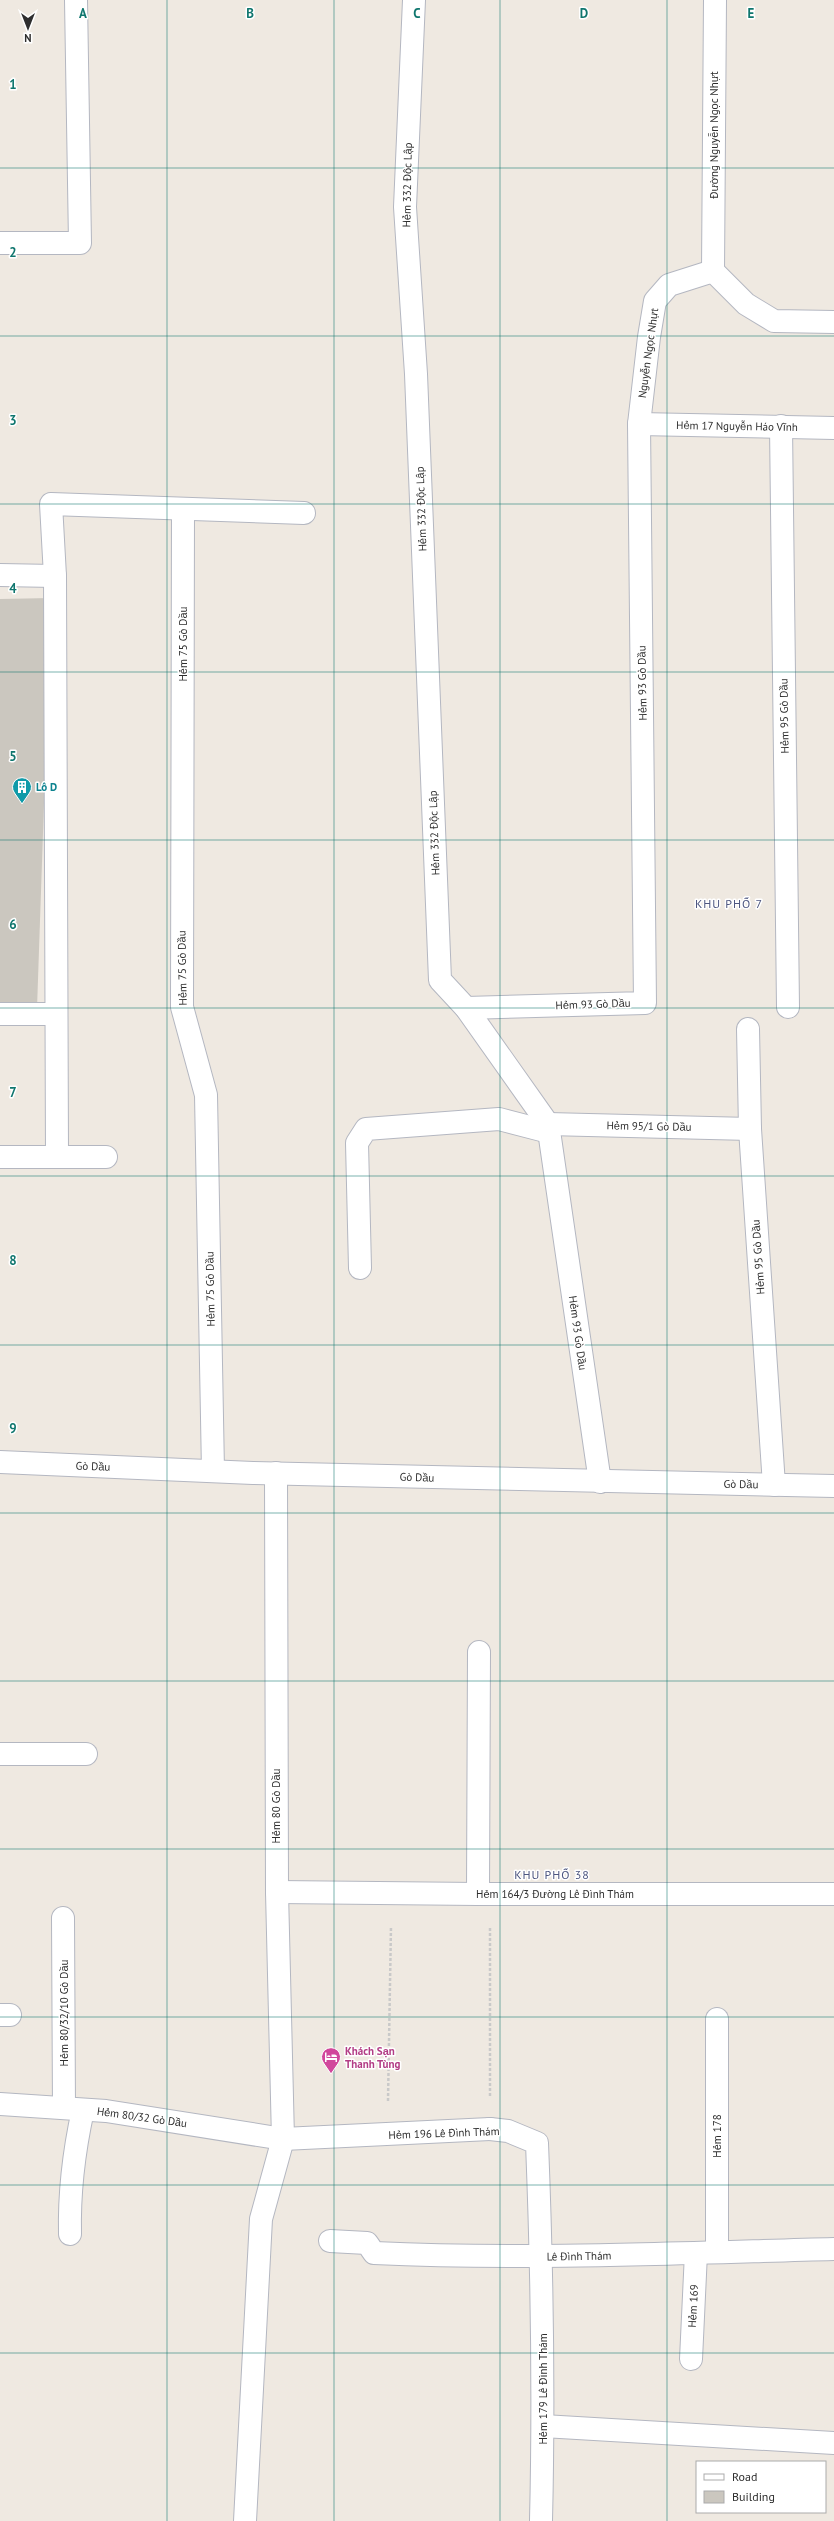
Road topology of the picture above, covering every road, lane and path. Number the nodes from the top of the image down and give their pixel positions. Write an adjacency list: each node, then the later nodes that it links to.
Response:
1 (76, 0): 4 (street)
2 (414, 0): 15 (street, Hẻm 332 Độc Lập)
3 (715, 0): 5 (street, Đường Nguyễn Ngọc Nhựt)
4 (0, 243)
5 (713, 270): 6 (street); 7 (street, Nguyễn Ngọc Nhựt)
6 (834, 322)
7 (639, 424): 8 (street, Hẻm 17 Nguyễn Háo Vĩnh); 15 (street, Hẻm 93 Gò Dầu)
8 (780, 426): 9 (street, Hẻm 17 Nguyễn Háo Vĩnh); 14 (street, Hẻm 95 Gò Dầu)
9 (834, 428)
10 (183, 509): 11 (street); 13 (street); 26 (street, Hẻm 75 Gò Dầu)
11 (304, 513)
12 (0, 575): 13 (street)
13 (54, 576): 17 (street)
14 (788, 1007)
15 (466, 1008): 19 (street, Hẻm 93 Gò Dầu)
16 (0, 1014): 17 (street)
17 (55, 1014): 22 (street)
18 (748, 1029): 20 (street, Hẻm 95 Gò Dầu)
19 (548, 1128): 20 (street, Hẻm 95/1 Gò Dầu); 24 (street, Hẻm 95/1 Gò Dầu); 28 (street, Hẻm 93 Gò Dầu)
20 (750, 1129): 29 (street, Hẻm 95 Gò Dầu)
21 (0, 1157): 22 (street)
22 (57, 1157): 23 (street)
23 (106, 1157)
24 (360, 1268)
25 (0, 1462): 26 (street, Gò Dầu)
26 (214, 1471): 27 (street, Gò Dầu)
27 (276, 1473): 28 (street, Gò Dầu); 34 (street, Hẻm 80 Gò Dầu)
28 (600, 1482): 29 (street, Gò Dầu)
29 (774, 1485): 30 (street, Gò Dầu)
30 (834, 1486)
31 (480, 1652): 36 (street)
32 (0, 1754): 33 (street)
33 (86, 1754)
34 (277, 1892): 35 (street, Hẻm 164/3 Đường Lê Đình Thám); 44 (street, Hẻm 80 Gò Dầu)
35 (391, 1893): 36 (street, Hẻm 164/3 Đường Lê Đình Thám); 43 (path)
36 (484, 1894): 37 (street, Hẻm 164/3 Đường Lê Đình Thám); 42 (path)
37 (834, 1894)
38 (63, 1918): 41 (street, Hẻm 80/32/10 Gò Dầu)
39 (717, 2019): 48 (street, Hẻm 178)
40 (0, 2104): 41 (street, Hẻm 80/32 Gò Dầu)
41 (73, 2109): 44 (street, Hẻm 80/32 Gò Dầu); 45 (street, Hẻm 80/32/10 Gò Dầu)
42 (490, 2129): 43 (street, Hẻm 196 Lê Đình Thám); 50 (street, Hẻm 196 Lê Đình Thám)
43 (387, 2136): 44 (street, Hẻm 196 Lê Đình Thám)
44 (283, 2139): 54 (street, Hẻm 80 Gò Dầu)
45 (70, 2234)
46 (330, 2241): 50 (street, Lê Đình Thám)
47 (834, 2249): 48 (street, Lê Đình Thám)
48 (717, 2252): 49 (street, Lê Đình Thám)
49 (696, 2253): 50 (street, Lê Đình Thám); 51 (street, Hẻm 169)
50 (542, 2257): 52 (street, Hẻm 179 Lê Đình Thám)
51 (691, 2359)
52 (544, 2426): 53 (street); 55 (street, Hẻm 179 Lê Đình Thám)
53 (834, 2443)
54 (245, 2521)
55 (541, 2521)

